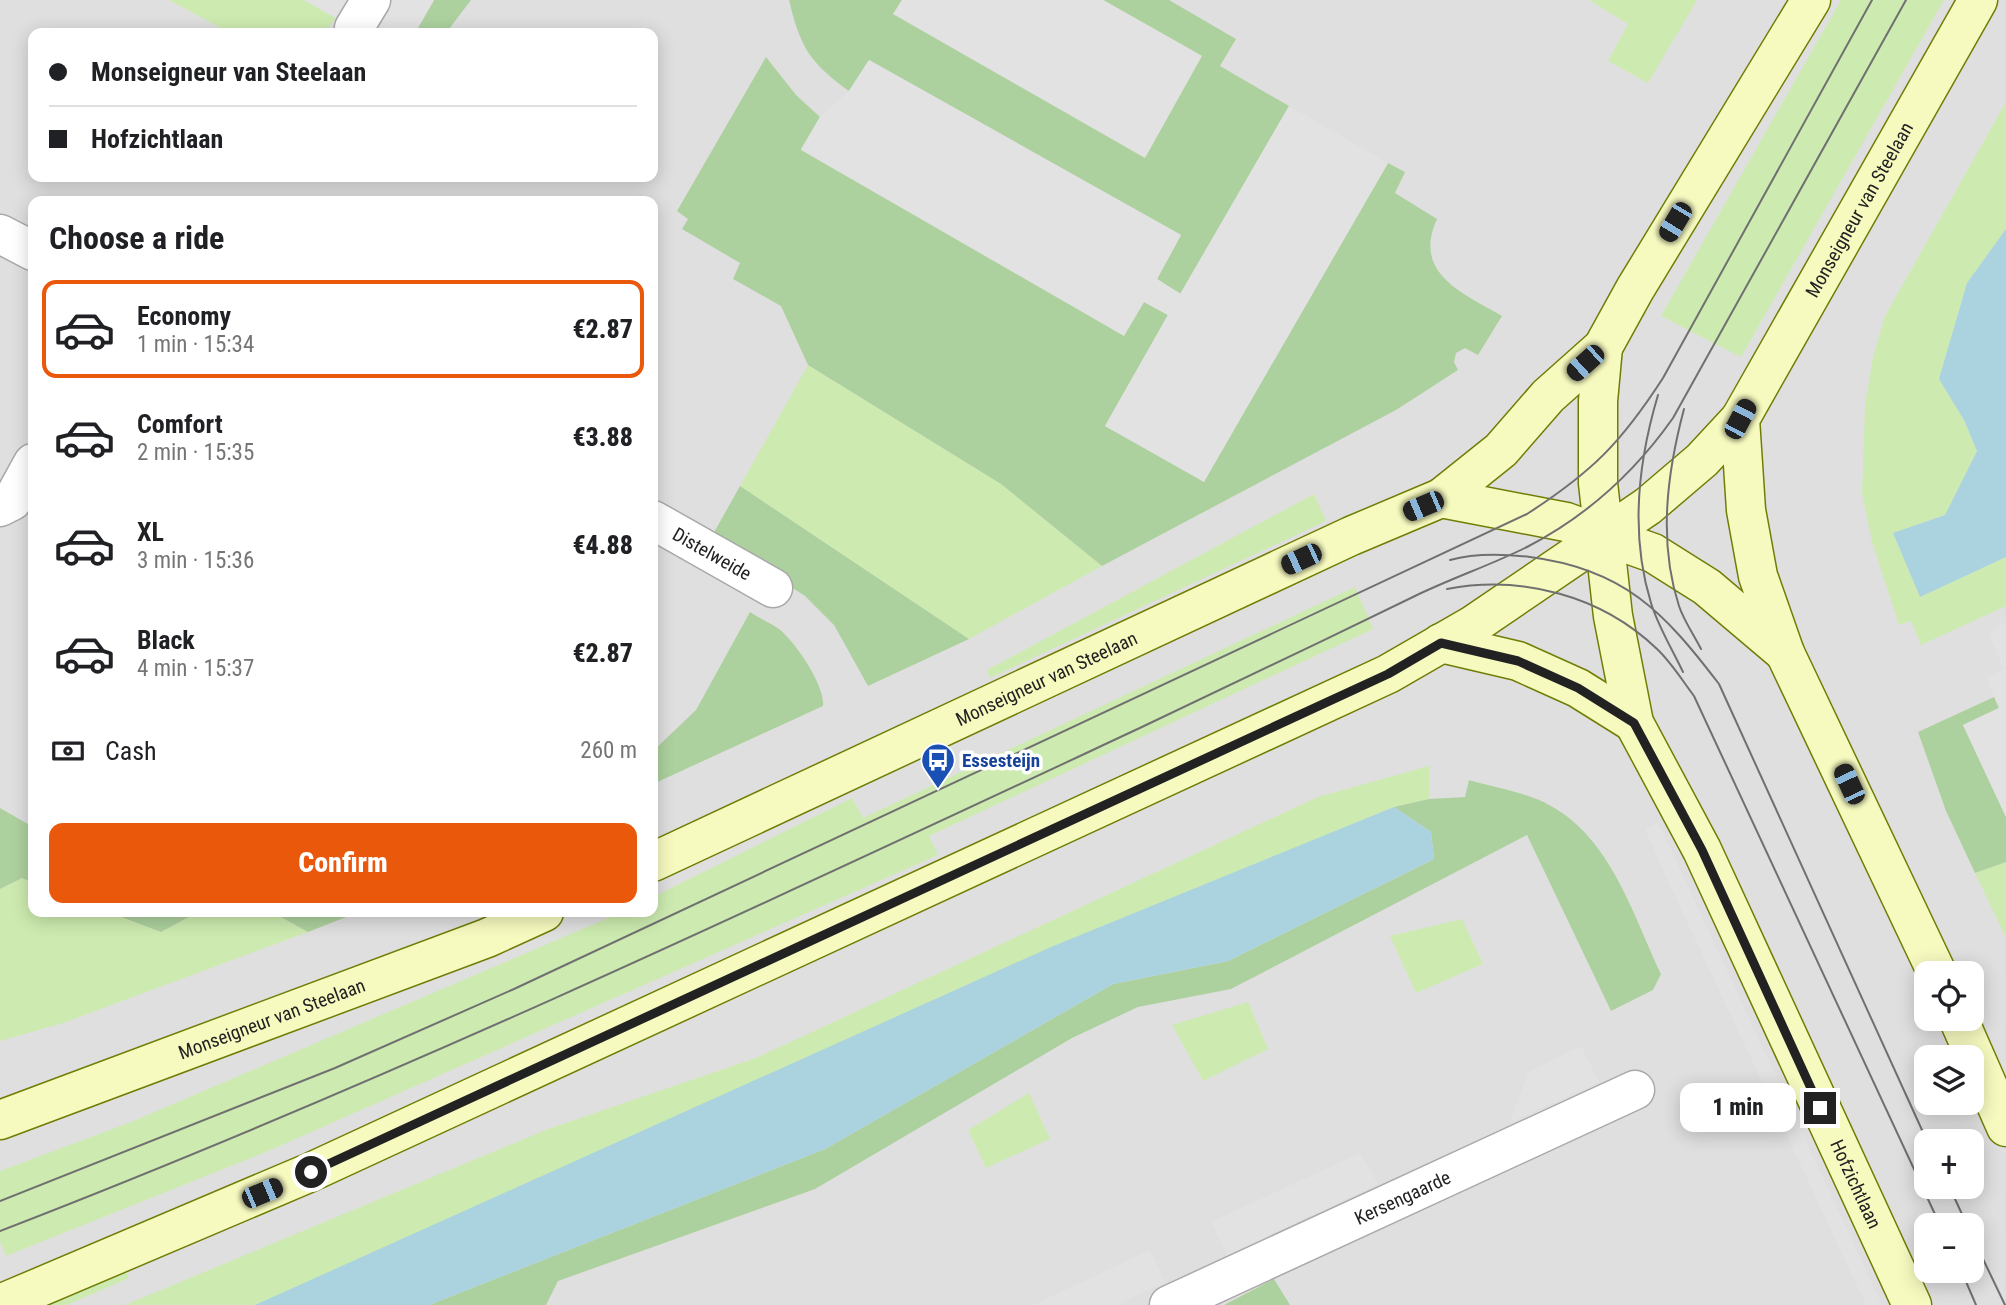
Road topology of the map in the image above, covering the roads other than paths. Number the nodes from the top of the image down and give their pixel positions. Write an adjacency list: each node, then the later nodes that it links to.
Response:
1 (1811, 0): 5 (main road, Monseigneur van Steelaan)
2 (1978, 0): 6 (main road, Monseigneur van Steelaan)
3 (0, 234): 4 (street)
4 (28, 248)
5 (1603, 347): 8 (main road, Monseigneur van Steelaan); 11 (main road, Monseigneur van Steelaan)
6 (1740, 419): 11 (main road, Monseigneur van Steelaan); 14 (main road)
7 (28, 472): 9 (street)
8 (1441, 498): 11 (main road); 16 (main road, Monseigneur van Steelaan)
9 (0, 507)
10 (658, 523): 12 (street, Distelweide)
11 (1604, 534): 13 (main road, Monseigneur van Steelaan); 14 (main road); 15 (main road, Monseigneur van Steelaan)
12 (773, 588)
13 (1441, 643): 15 (main road); 23 (main road, Monseigneur van Steelaan)
14 (1785, 653): 18 (main road)
15 (1634, 723): 25 (main road, Hofzichtlaan)
16 (658, 860)
17 (533, 917): 21 (main road, Monseigneur van Steelaan)
18 (1931, 961)
19 (1964, 1031): 22 (main road)
20 (1635, 1090): 24 (street, Kersengaarde)
21 (0, 1120)
22 (2006, 1127)
23 (0, 1304)
24 (1169, 1305)
25 (1912, 1305)

